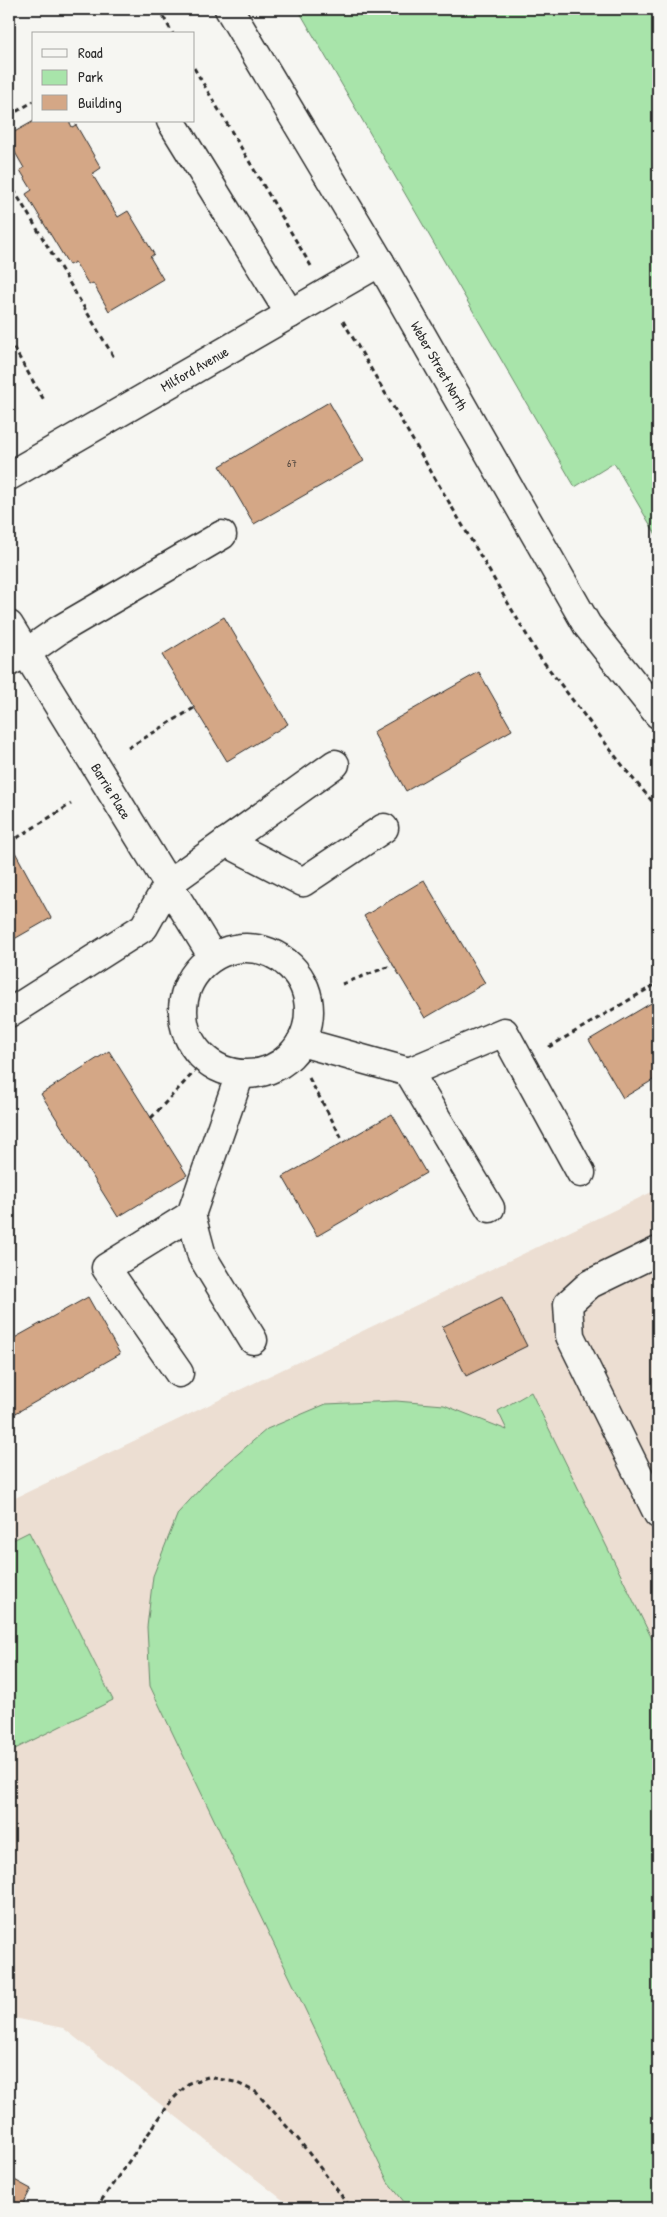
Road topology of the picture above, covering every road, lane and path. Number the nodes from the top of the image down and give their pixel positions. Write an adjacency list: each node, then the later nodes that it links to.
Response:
1 (158, 9): 3 (path)
2 (229, 9): 9 (street, Weber Street North)
3 (172, 32)
4 (195, 70): 10 (path)
5 (32, 102): 6 (path)
6 (9, 116)
7 (172, 122): 11 (street)
8 (9, 182): 14 (path)
9 (380, 262): 11 (street, Milford Avenue); 21 (street, Weber Street North)
10 (311, 265)
11 (290, 314): 16 (street, Milford Avenue)
12 (340, 315): 25 (path)
13 (9, 340): 15 (path)
14 (115, 359)
15 (44, 400)
16 (9, 476)
17 (222, 535): 19 (street)
18 (9, 625): 19 (street, Barrie Place)
19 (17, 658): 29 (street, Barrie Place)
20 (194, 708): 22 (path)
21 (658, 714)
22 (128, 748)
23 (334, 764): 28 (street)
24 (71, 804): 27 (path)
25 (658, 808)
26 (384, 828): 28 (street)
27 (9, 842)
28 (226, 842): 29 (street)
29 (168, 884): 30 (street, Barrie Place); 34 (street)
30 (213, 957): 35 (street); 39 (street)
31 (393, 965): 33 (path)
32 (658, 983): 36 (path)
33 (342, 984)
34 (9, 1013)
35 (302, 1042): 38 (street); 39 (street)
36 (556, 1043)
37 (195, 1071): 41 (path)
38 (409, 1072): 43 (street); 44 (street)
39 (240, 1074): 45 (street)
40 (308, 1077): 42 (path)
41 (151, 1118)
42 (344, 1142)
43 (581, 1173)
44 (490, 1208)
45 (191, 1215): 47 (street); 48 (street)
46 (658, 1251): 49 (street)
47 (254, 1340)
48 (179, 1373)
49 (658, 1514)
50 (96, 2208): 51 (path)
51 (351, 2208)

